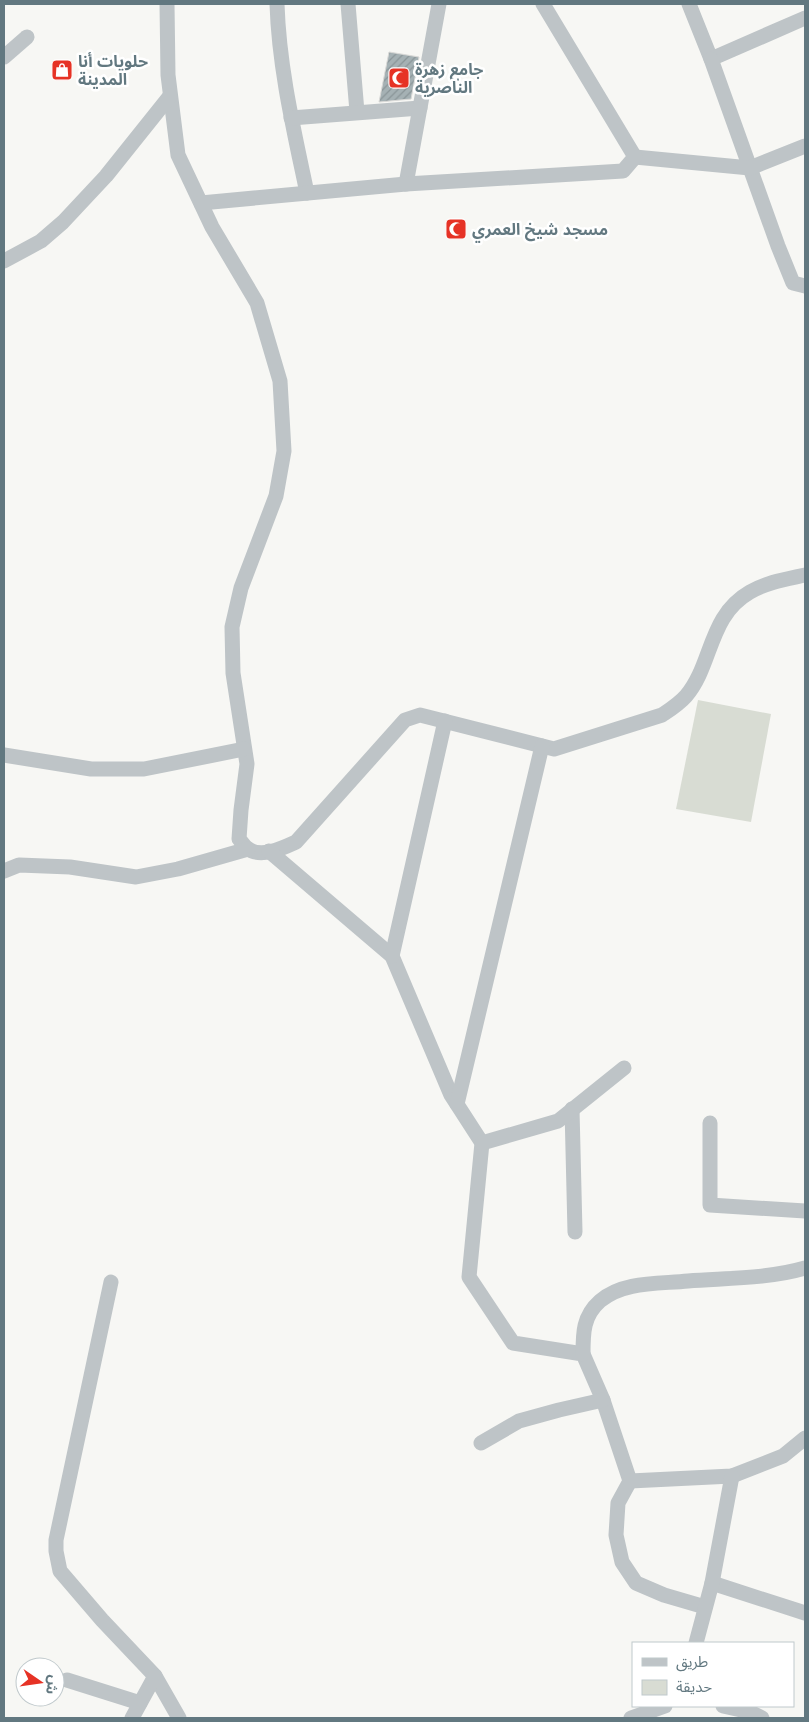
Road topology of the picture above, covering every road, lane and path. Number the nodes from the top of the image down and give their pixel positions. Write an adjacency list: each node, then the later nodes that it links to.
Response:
1 (167, 4): 11 (street)
2 (277, 4): 14 (street)
3 (348, 4): 13 (street)
4 (439, 4): 12 (street)
5 (542, 4): 16 (street)
6 (689, 4): 10 (street)
7 (805, 19): 10 (street)
8 (27, 36): 9 (street)
9 (4, 57)
10 (711, 59): 17 (street)
11 (170, 96): 20 (street); 21 (street)
12 (420, 108): 13 (street); 18 (street)
13 (357, 112): 14 (street)
14 (291, 118): 19 (street)
15 (805, 146): 17 (street)
16 (635, 157): 17 (street); 18 (street)
17 (750, 168): 22 (street)
18 (406, 184): 19 (street)
19 (307, 193): 20 (street)
20 (201, 203): 26 (street)
21 (4, 261)
22 (805, 286)
23 (805, 575): 25 (street)
24 (446, 722): 25 (street); 29 (street); 31 (street)
25 (542, 746): 33 (street)
26 (244, 749): 27 (street); 28 (street)
27 (4, 755)
28 (248, 849): 29 (street); 30 (street)
29 (269, 851): 31 (street)
30 (4, 871)
31 (392, 956): 33 (street)
32 (624, 1068): 34 (street)
33 (457, 1104): 36 (street)
34 (572, 1109): 36 (street); 38 (street)
35 (710, 1124): 37 (street)
36 (482, 1144): 41 (street)
37 (805, 1211)
38 (576, 1232)
39 (805, 1268): 41 (street)
40 (111, 1282): 51 (street)
41 (583, 1354): 42 (street)
42 (603, 1400): 44 (street); 46 (street)
43 (805, 1438): 45 (street)
44 (481, 1443)
45 (732, 1476): 46 (street); 47 (street)
46 (630, 1480): 48 (street)
47 (712, 1583): 48 (street); 49 (street)
48 (705, 1607): 50 (street)
49 (805, 1613)
50 (696, 1642)
51 (155, 1676): 53 (street); 57 (street)
52 (67, 1680): 53 (street)
53 (140, 1703): 56 (street)
54 (662, 1707): 58 (street)
55 (728, 1707): 59 (street)
56 (132, 1718)
57 (179, 1718)
58 (631, 1718)
59 (762, 1718)

